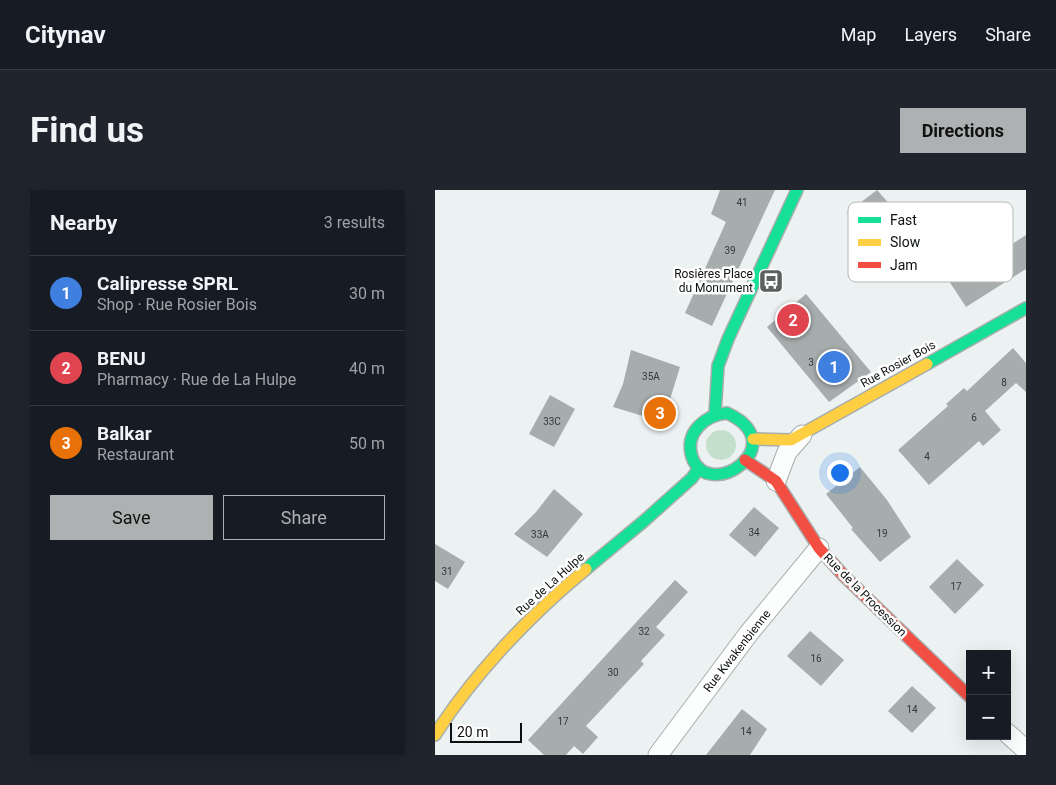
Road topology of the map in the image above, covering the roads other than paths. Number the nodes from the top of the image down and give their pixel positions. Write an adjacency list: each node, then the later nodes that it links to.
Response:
1 (797, 190): 3 (street)
2 (1026, 308): 4 (street, Rue Rosier Bois)
3 (715, 414): 5 (street); 7 (street)
4 (802, 435): 5 (street, Rue Rosier Bois); 8 (street)
5 (753, 439): 6 (street)
6 (745, 460): 7 (street); 8 (street, Rue de la Procession)
7 (699, 468): 11 (street, Rue de La Hulpe)
8 (775, 481): 9 (street, Rue de la Procession)
9 (819, 548): 10 (street, Rue de la Procession); 14 (street, Rue Kwakenbienne)
10 (968, 695)
11 (435, 734)
12 (1011, 737): 13 (street)
13 (1026, 750)
14 (658, 755)

